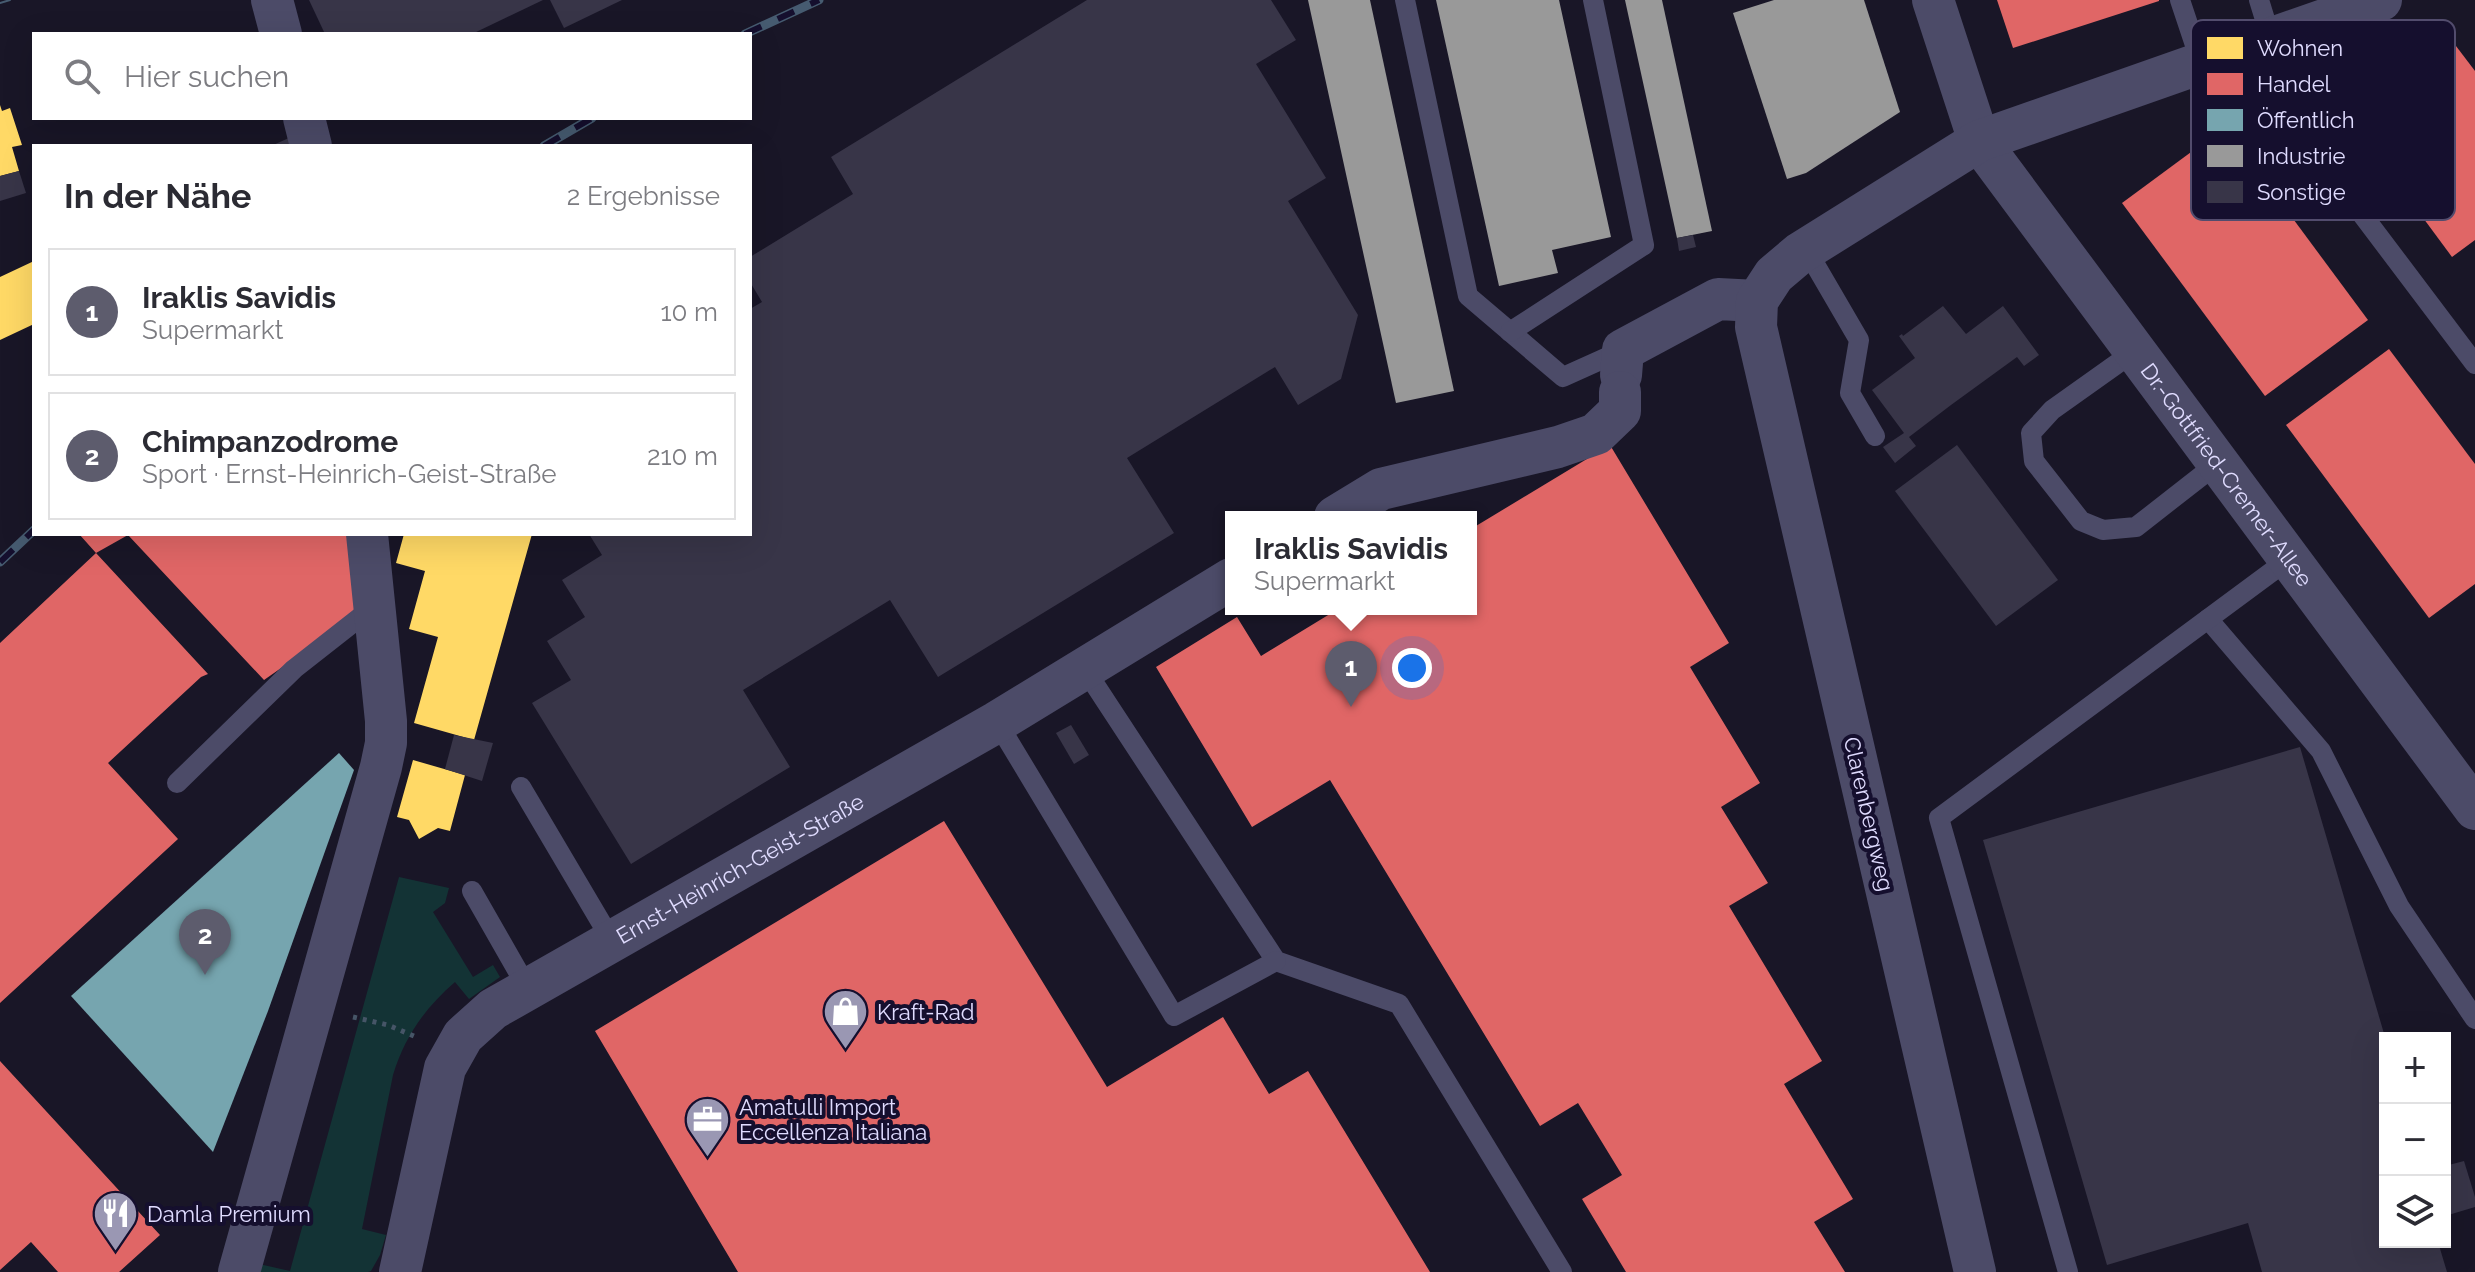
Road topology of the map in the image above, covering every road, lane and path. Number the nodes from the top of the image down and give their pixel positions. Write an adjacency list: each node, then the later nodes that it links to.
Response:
1 (272, 0): 9 (street)
2 (1405, 0): 17 (lane)
3 (1593, 0): 17 (lane)
4 (1933, 0): 12 (street, Dr.-Gottfried-Cremer-Allee)
5 (2180, 0): 7 (lane)
6 (2381, 0): 8 (street)
7 (2213, 20)
8 (2308, 20)
9 (280, 32)
10 (2191, 58): 12 (street)
11 (304, 120): 13 (street)
12 (1979, 141): 15 (street); 18 (street, Dr.-Gottfried-Cremer-Allee)
13 (310, 144)
14 (2372, 220): 19 (lane)
15 (1806, 249): 16 (street); 21 (lane)
16 (1757, 301): 20 (street); 44 (street, Clarenbergweg)
17 (1510, 332): 20 (lane)
18 (2135, 351): 22 (street, Dr.-Gottfried-Cremer-Allee); 22 (lane)
19 (2475, 364)
20 (1621, 372): 23 (street)
21 (1875, 436)
22 (2218, 463): 25 (street, Dr.-Gottfried-Cremer-Allee)
23 (1345, 511)
24 (367, 536): 27 (street)
25 (2289, 559): 28 (lane); 33 (street, Dr.-Gottfried-Cremer-Allee)
26 (1225, 583): 29 (street, Ernst-Heinrich-Geist-Straße)
27 (373, 607): 31 (lane); 38 (street)
28 (2208, 619): 39 (lane); 45 (lane)
29 (1084, 668): 30 (street, Ernst-Heinrich-Geist-Straße); 36 (lane)
30 (997, 722): 35 (street, Ernst-Heinrich-Geist-Straße); 36 (lane)
31 (177, 783)
32 (521, 787): 35 (lane)
33 (2475, 809)
34 (472, 891): 37 (lane)
35 (612, 941): 37 (street, Ernst-Heinrich-Geist-Straße)
36 (1276, 961): 43 (lane)
37 (528, 989): 40 (street, Ernst-Heinrich-Geist-Straße)
38 (313, 1008): 40 (path); 41 (street)
39 (2475, 1019)
40 (452, 1053): 42 (street, Ernst-Heinrich-Geist-Straße)
41 (239, 1272)
42 (400, 1272)
43 (1562, 1272)
44 (1975, 1272)
45 (2068, 1272)

